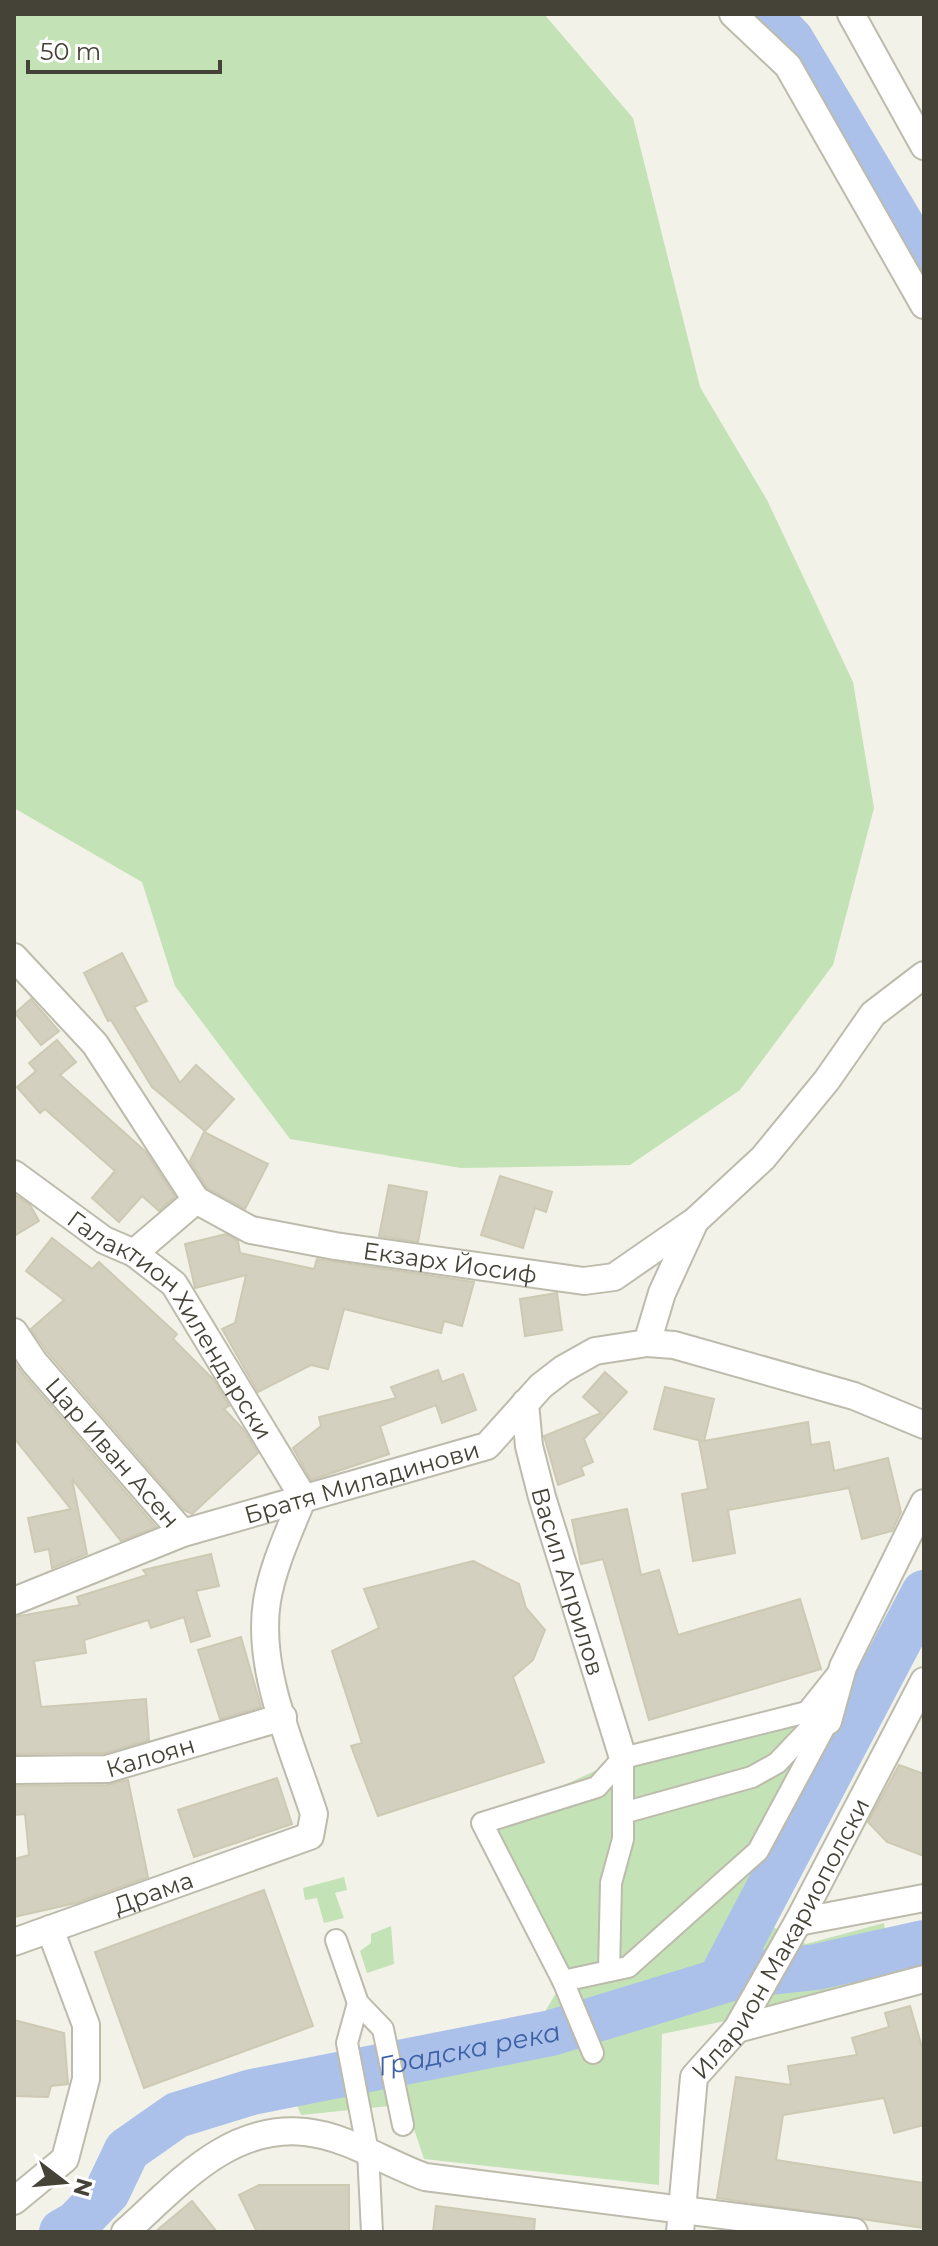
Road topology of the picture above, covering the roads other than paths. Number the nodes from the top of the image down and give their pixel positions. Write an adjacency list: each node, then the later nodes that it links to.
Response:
1 (733, 14): 4 (street)
2 (861, 18): 3 (street)
3 (924, 146)
4 (924, 305)
5 (14, 957): 8 (street, Екзарх Йосиф)
6 (924, 975): 9 (street)
7 (14, 1174): 10 (street, Галактион Хилендарски)
8 (196, 1200): 9 (street, Екзарх Йосиф); 10 (street)
9 (695, 1221): 12 (street)
10 (134, 1253): 15 (street, Галактион Хилендарски)
11 (14, 1332): 17 (street, Цар Иван Асен)
12 (647, 1343): 13 (street, Братя Миладинови); 14 (street)
13 (525, 1403): 15 (street, Братя Миладинови); 23 (street, Васил Априлов)
14 (924, 1425)
15 (303, 1497): 17 (street, Братя Миладинови); 21 (street)
16 (924, 1503): 19 (street)
17 (183, 1533): 18 (street, Братя Миладинови)
18 (14, 1601)
19 (843, 1667): 22 (street); 23 (street); 25 (street)
20 (924, 1681): 27 (street, Иларион Макариополски)
21 (283, 1717): 24 (street, Калоян); 28 (street, Драма)
22 (828, 1721): 31 (street)
23 (623, 1758): 25 (street); 33 (street)
24 (14, 1770)
25 (623, 1813): 31 (street)
26 (924, 1898): 27 (street)
27 (798, 1922): 35 (street, Иларион Макариополски)
28 (50, 1929): 30 (street, Драма); 39 (street)
29 (336, 1940): 34 (street)
30 (14, 1942)
31 (609, 1971): 33 (street)
32 (924, 1979): 35 (street)
33 (563, 1981): 36 (street)
34 (358, 2003): 37 (street); 38 (street)
35 (737, 2029): 40 (street, Иларион Макариополски)
36 (593, 2053)
37 (401, 2115)
38 (368, 2152): 40 (street); 41 (street); 42 (street)
39 (14, 2201)
40 (680, 2220): 43 (street)
41 (125, 2232)
42 (372, 2232)
43 (854, 2232)

